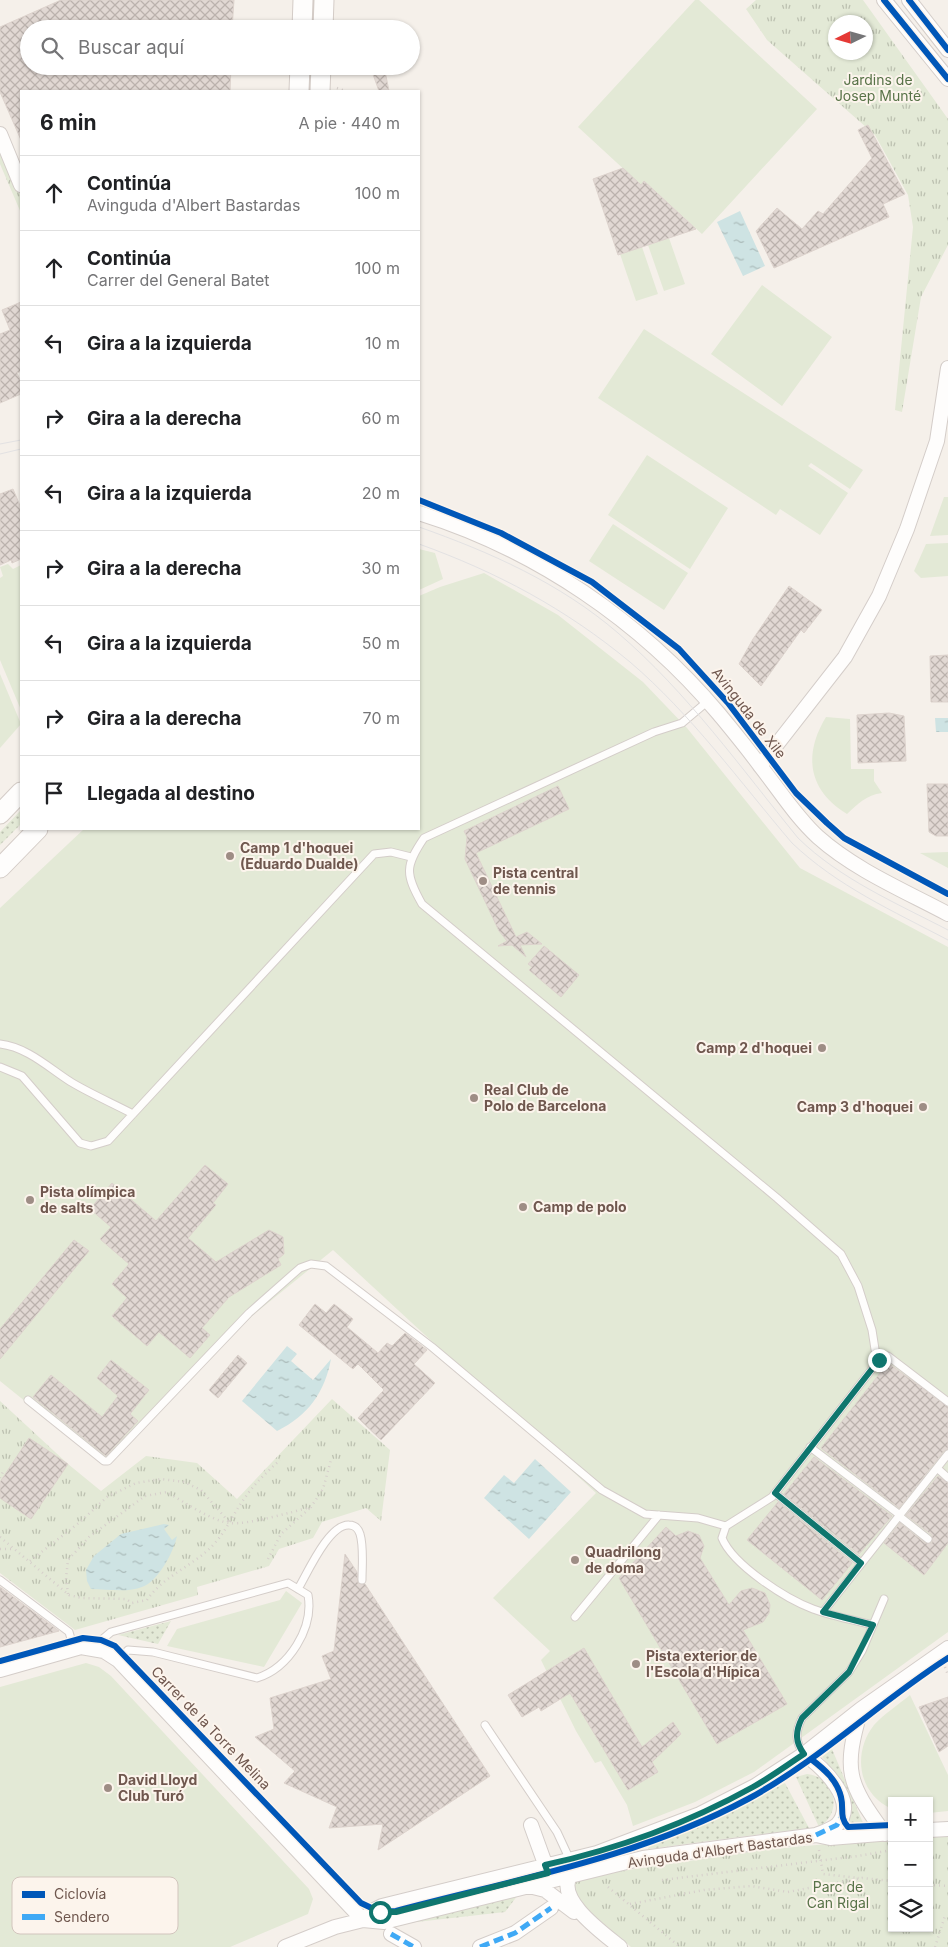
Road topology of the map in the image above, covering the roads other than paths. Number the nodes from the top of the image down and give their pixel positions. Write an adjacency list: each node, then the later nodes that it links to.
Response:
1 (303, 0): 5 (street)
2 (324, 0): 6 (street)
3 (884, 0): 10 (street)
4 (909, 0): 7 (street)
5 (302, 20)
6 (323, 20)
7 (948, 50)
8 (300, 75): 11 (street)
9 (321, 75): 12 (street)
10 (948, 79)
11 (299, 90)
12 (320, 90)
13 (0, 134): 14 (street)
14 (20, 182)
15 (948, 368): 18 (street)
16 (420, 513): 17 (street, Avinguda de Xile)
17 (708, 701): 18 (street, Avinguda de Xile); 22 (lane)
18 (760, 766): 24 (street, Avinguda de Xile)
19 (20, 793): 20 (street)
20 (0, 814)
21 (37, 830): 23 (street)
22 (411, 856): 27 (lane); 28 (lane)
23 (0, 868)
24 (948, 914)
25 (0, 1044): 27 (lane)
26 (0, 1067): 27 (lane)
27 (133, 1114)
28 (877, 1362): 30 (lane); 31 (lane)
29 (28, 1400): 36 (lane)
30 (948, 1402)
31 (810, 1448): 35 (lane); 37 (lane)
32 (948, 1454): 33 (lane)
33 (936, 1468): 34 (lane); 37 (lane)
34 (948, 1478)
35 (775, 1493): 38 (lane); 40 (lane)
36 (659, 1515): 38 (lane); 46 (lane)
37 (899, 1516): 39 (lane); 40 (lane)
38 (726, 1526): 45 (lane)
39 (928, 1539)
40 (861, 1563): 45 (lane)
41 (0, 1580): 50 (lane)
42 (362, 1580): 43 (lane)
43 (298, 1589): 48 (lane); 51 (lane)
44 (884, 1599): 47 (lane)
45 (823, 1612): 47 (lane)
46 (575, 1617)
47 (873, 1625): 55 (lane)
48 (92, 1648): 50 (street, Carrer de la Torre Melina); 51 (street, Carrer de la Torre Melina)
49 (948, 1648): 53 (street, Avinguda d'Albert Bastardas)
50 (74, 1649): 52 (street, Carrer de la Torre Melina)
51 (118, 1660): 68 (street, Carrer de la Torre Melina)
52 (0, 1670)
53 (861, 1709): 55 (street, Avinguda d'Albert Bastardas); 59 (street)
54 (485, 1725): 61 (lane)
55 (804, 1754): 60 (street); 61 (street, Avinguda d'Albert Bastardas)
56 (531, 1825): 62 (street)
57 (948, 1829): 58 (street)
58 (933, 1830)
59 (888, 1833): 60 (street, Avinguda d'Albert Bastardas)
60 (817, 1840): 63 (street, Avinguda d'Albert Bastardas)
61 (570, 1860): 62 (street, Avinguda d'Albert Bastardas)
62 (545, 1865): 64 (street); 68 (street, Avinguda d'Albert Bastardas)
63 (570, 1876): 64 (street, Avinguda d'Albert Bastardas); 67 (street)
64 (550, 1880): 65 (street, Avinguda d'Albert Bastardas)
65 (528, 1885): 67 (street); 68 (street, Avinguda d'Albert Bastardas)
66 (551, 1908): 72 (street)
67 (584, 1916): 73 (street)
68 (363, 1920): 70 (street, Avinguda d'Albert Bastardas)
69 (391, 1934): 71 (street)
70 (285, 1947)
71 (414, 1947)
72 (480, 1947)
73 (620, 1947)

